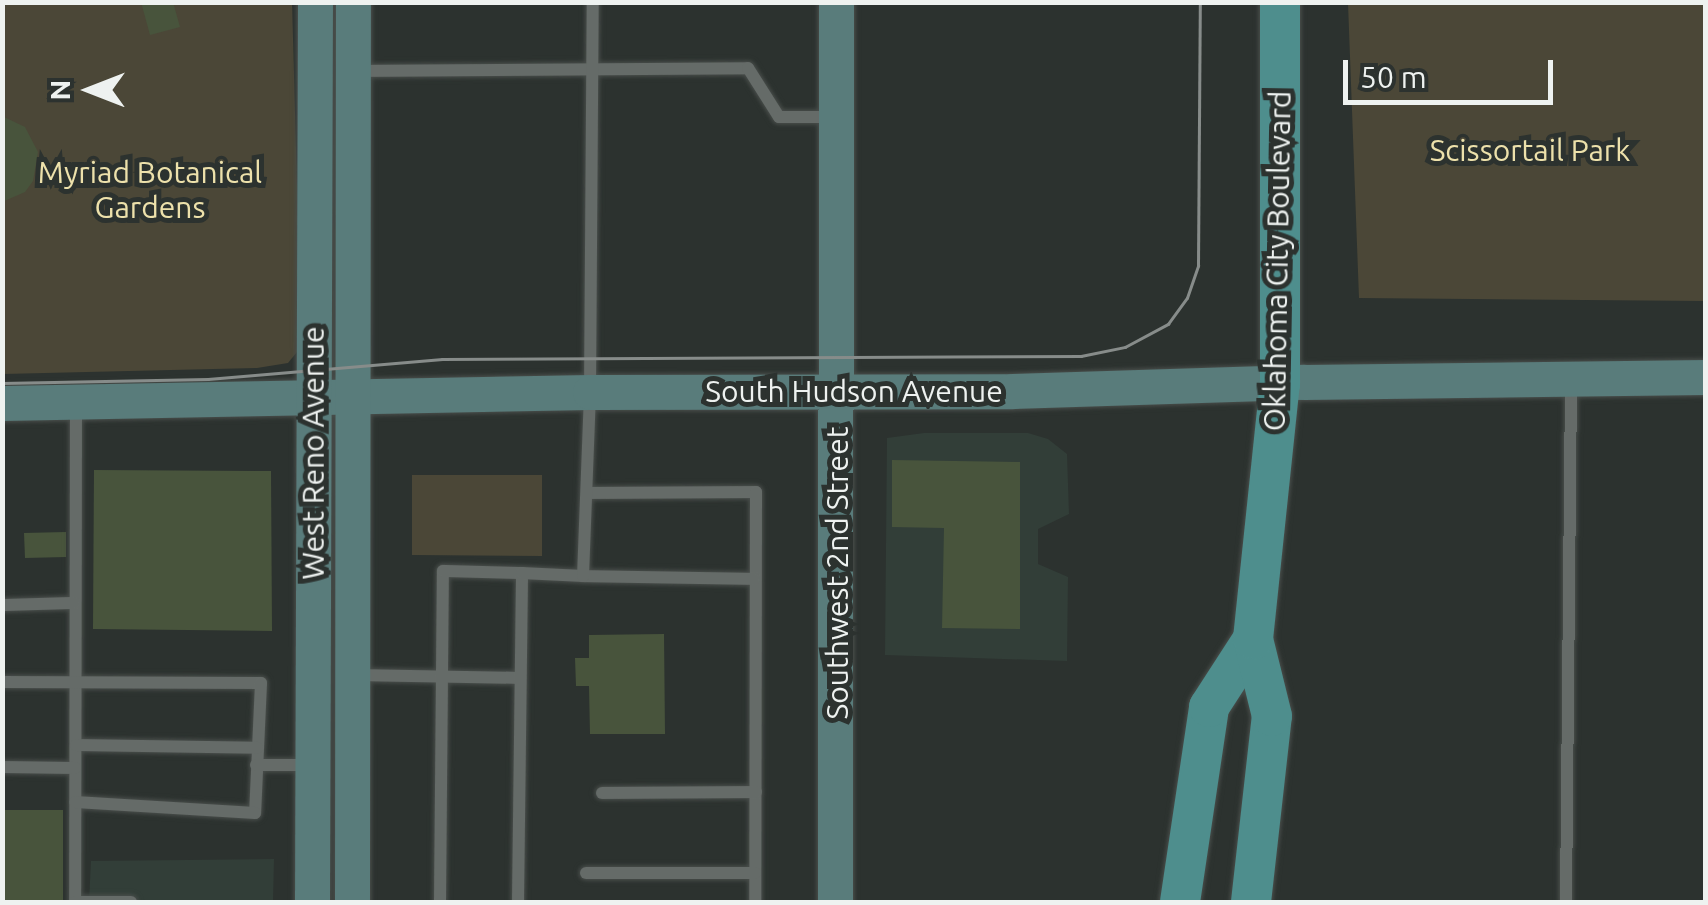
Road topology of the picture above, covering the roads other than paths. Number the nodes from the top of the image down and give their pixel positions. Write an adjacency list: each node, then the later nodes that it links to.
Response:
1 (315, 2): 15 (main road, West Reno Avenue)
2 (353, 2): 7 (main road, West Reno Avenue)
3 (592, 2): 6 (lane)
4 (836, 2): 8 (main road, Southwest 2nd Street)
5 (1280, 2): 11 (main road, Oklahoma City Boulevard)
6 (592, 69): 7 (lane); 8 (lane); 13 (lane)
7 (353, 71): 14 (main road, West Reno Avenue)
8 (837, 117): 12 (main road, Southwest 2nd Street)
9 (1706, 378): 10 (main road, South Hudson Avenue)
10 (1570, 380): 11 (main road, South Hudson Avenue); 50 (lane)
11 (1280, 384): 12 (main road, South Hudson Avenue); 24 (main road, Oklahoma City Boulevard)
12 (837, 390): 13 (main road, South Hudson Avenue); 47 (main road, Southwest 2nd Street)
13 (590, 392): 14 (main road, South Hudson Avenue); 18 (lane)
14 (352, 397): 15 (main road, South Hudson Avenue); 25 (main road, West Reno Avenue)
15 (314, 398): 16 (main road, South Hudson Avenue); 32 (main road, West Reno Avenue)
16 (76, 402): 17 (main road, South Hudson Avenue); 22 (lane)
17 (2, 403)
18 (588, 493): 20 (lane); 21 (lane)
19 (522, 574): 20 (lane); 26 (lane); 27 (lane)
20 (584, 576): 21 (lane)
21 (754, 579): 36 (lane)
22 (74, 603): 23 (lane); 28 (lane)
23 (2, 606)
24 (1253, 639): 48 (main road, Oklahoma City Boulevard); 49 (main road, Oklahoma City Boulevard)
25 (352, 675): 26 (lane); 43 (main road, West Reno Avenue)
26 (440, 676): 27 (lane); 44 (lane)
27 (520, 678): 45 (lane)
28 (75, 681): 29 (lane); 30 (lane); 31 (lane)
29 (2, 682)
30 (76, 745): 31 (lane); 35 (lane)
31 (257, 748): 33 (lane)
32 (311, 764): 33 (lane); 42 (main road, West Reno Avenue)
33 (256, 765): 38 (lane)
34 (2, 767): 35 (lane)
35 (75, 768): 38 (lane)
36 (756, 792): 37 (lane); 40 (lane)
37 (602, 793)
38 (75, 802): 41 (lane)
39 (586, 873): 40 (lane)
40 (755, 873): 46 (lane)
41 (132, 902)
42 (312, 902)
43 (352, 902)
44 (440, 902)
45 (518, 902)
46 (755, 902)
47 (835, 902)
48 (1180, 902)
49 (1251, 902)
50 (1566, 902)

